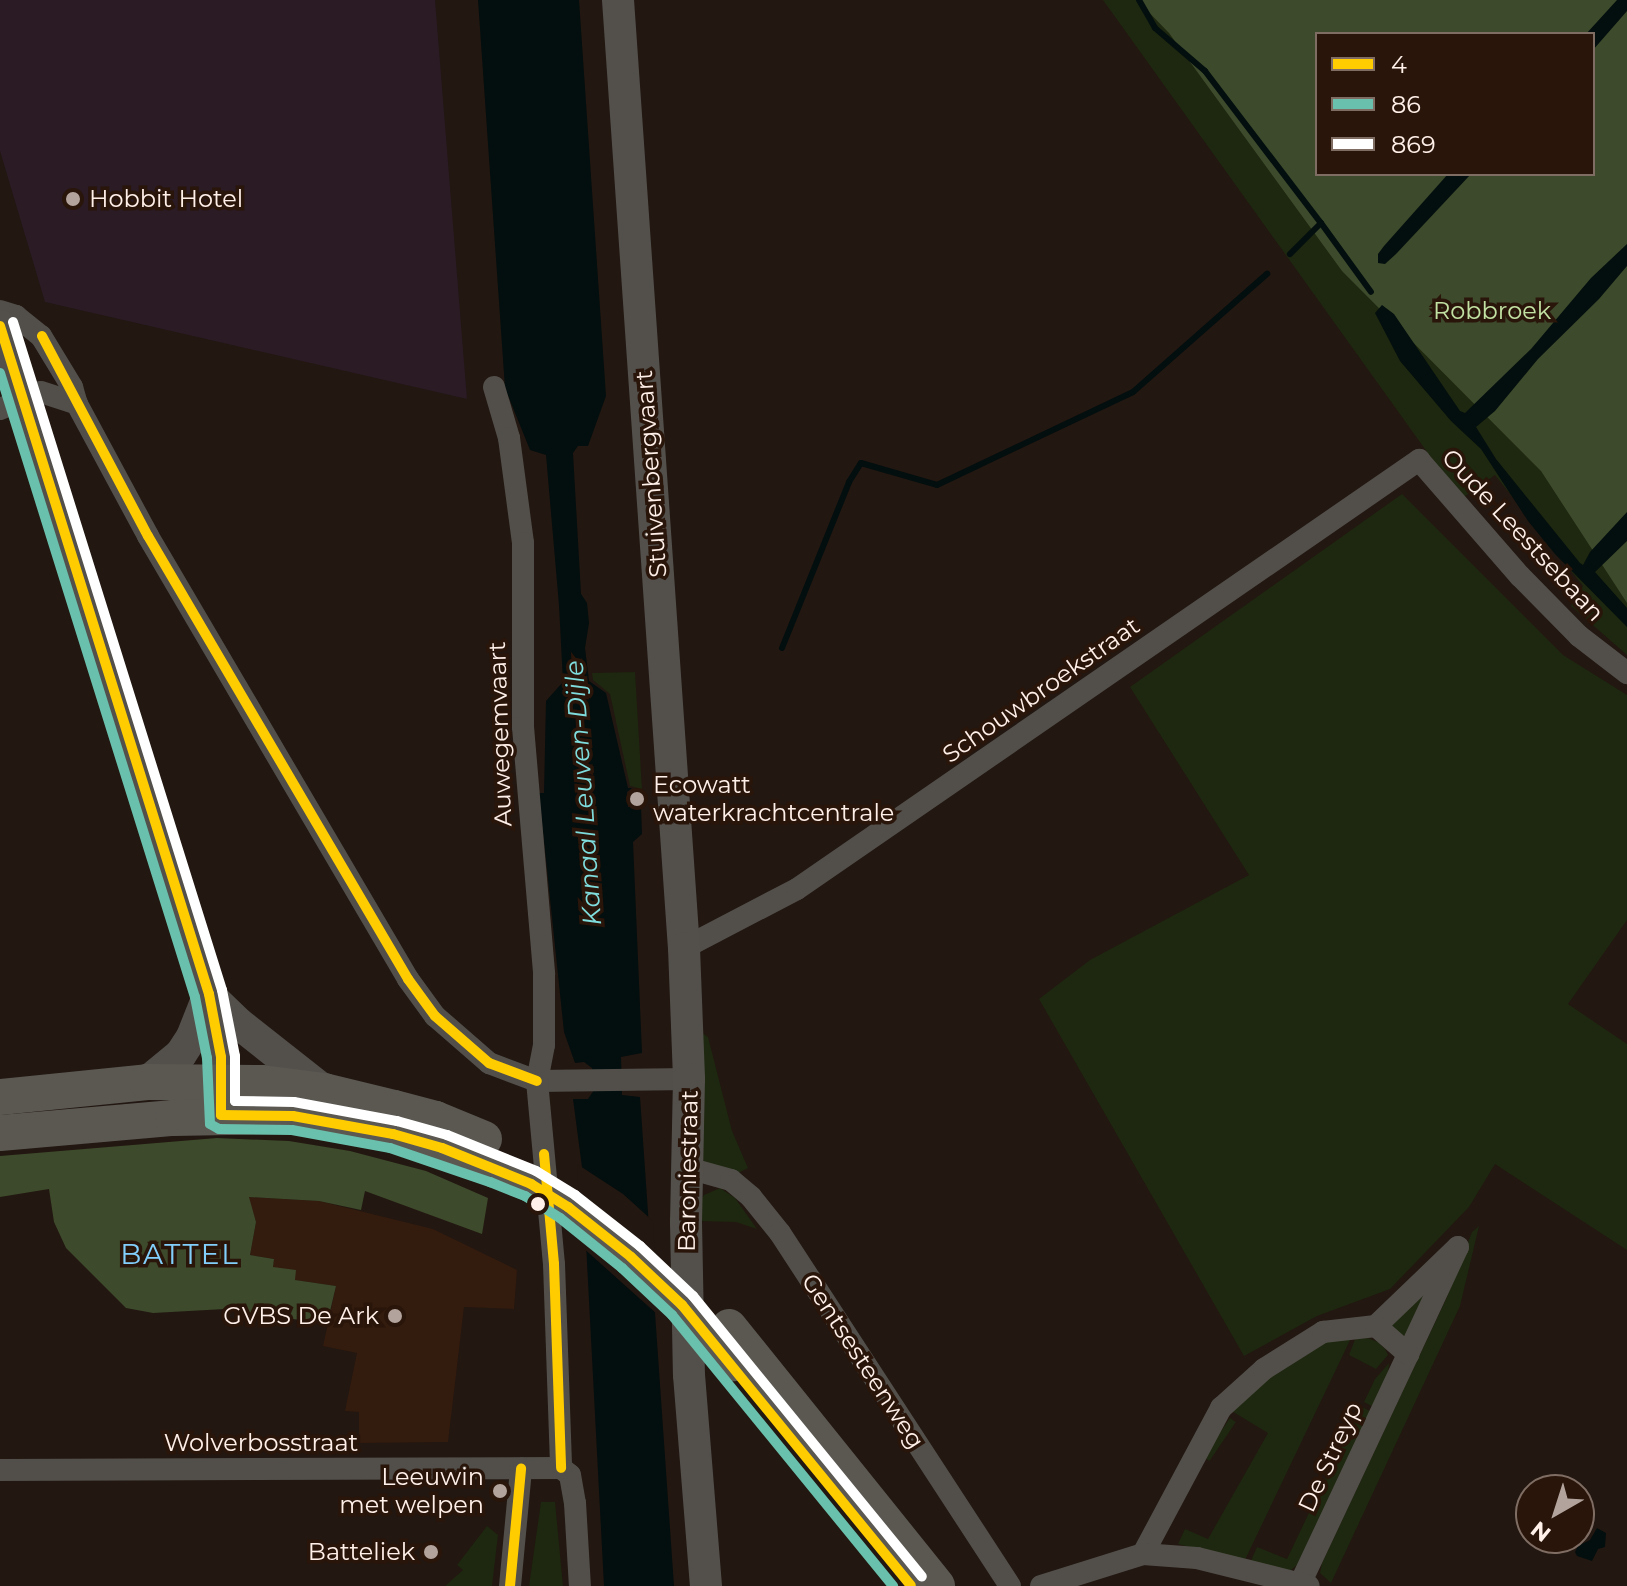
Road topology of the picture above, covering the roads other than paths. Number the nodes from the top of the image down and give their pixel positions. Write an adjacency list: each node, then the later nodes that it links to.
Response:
1 (618, 0): 9 (main road, Stuivenbergvaart)
2 (0, 311): 6 (street)
3 (0, 326): 5 (main road)
4 (494, 387): 12 (street, Auwegemvaart)
5 (11, 403): 6 (street); 10 (main road)
6 (77, 404): 12 (street)
7 (1419, 460): 8 (street, Oude Leestsebaan); 9 (street, Schouwbroekstraat)
8 (1627, 673)
9 (684, 948): 11 (main road, Baroniestraat)
10 (209, 994): 13 (main road); 14 (main road); 16 (main road)
11 (689, 1079): 12 (street); 19 (main road, Baroniestraat)
12 (548, 1081): 22 (street, Auwegemvaart)
13 (147, 1082): 15 (main road); 16 (main road)
14 (324, 1091): 16 (main road); 18 (main road)
15 (0, 1097)
16 (221, 1098): 17 (main road); 18 (main road)
17 (0, 1133)
18 (494, 1156): 30 (main road, bridge); 31 (main road)
19 (688, 1168): 29 (main road, Baroniestraat); 32 (street, Gentsesteenweg)
20 (1376, 1326): 21 (street); 21 (street, De Streyp); 25 (street)
21 (1408, 1354): 26 (street, De Streyp)
22 (561, 1468): 23 (street, Wolverbosstraat); 28 (street, Auwegemvaart)
23 (521, 1469): 24 (street, Wolverbosstraat); 27 (street)
24 (0, 1470)
25 (1143, 1554): 26 (street); 33 (street)
26 (1304, 1585)
27 (510, 1586)
28 (580, 1586)
29 (706, 1586)
30 (911, 1586)
31 (937, 1586)
32 (1010, 1586)
33 (1041, 1586)

